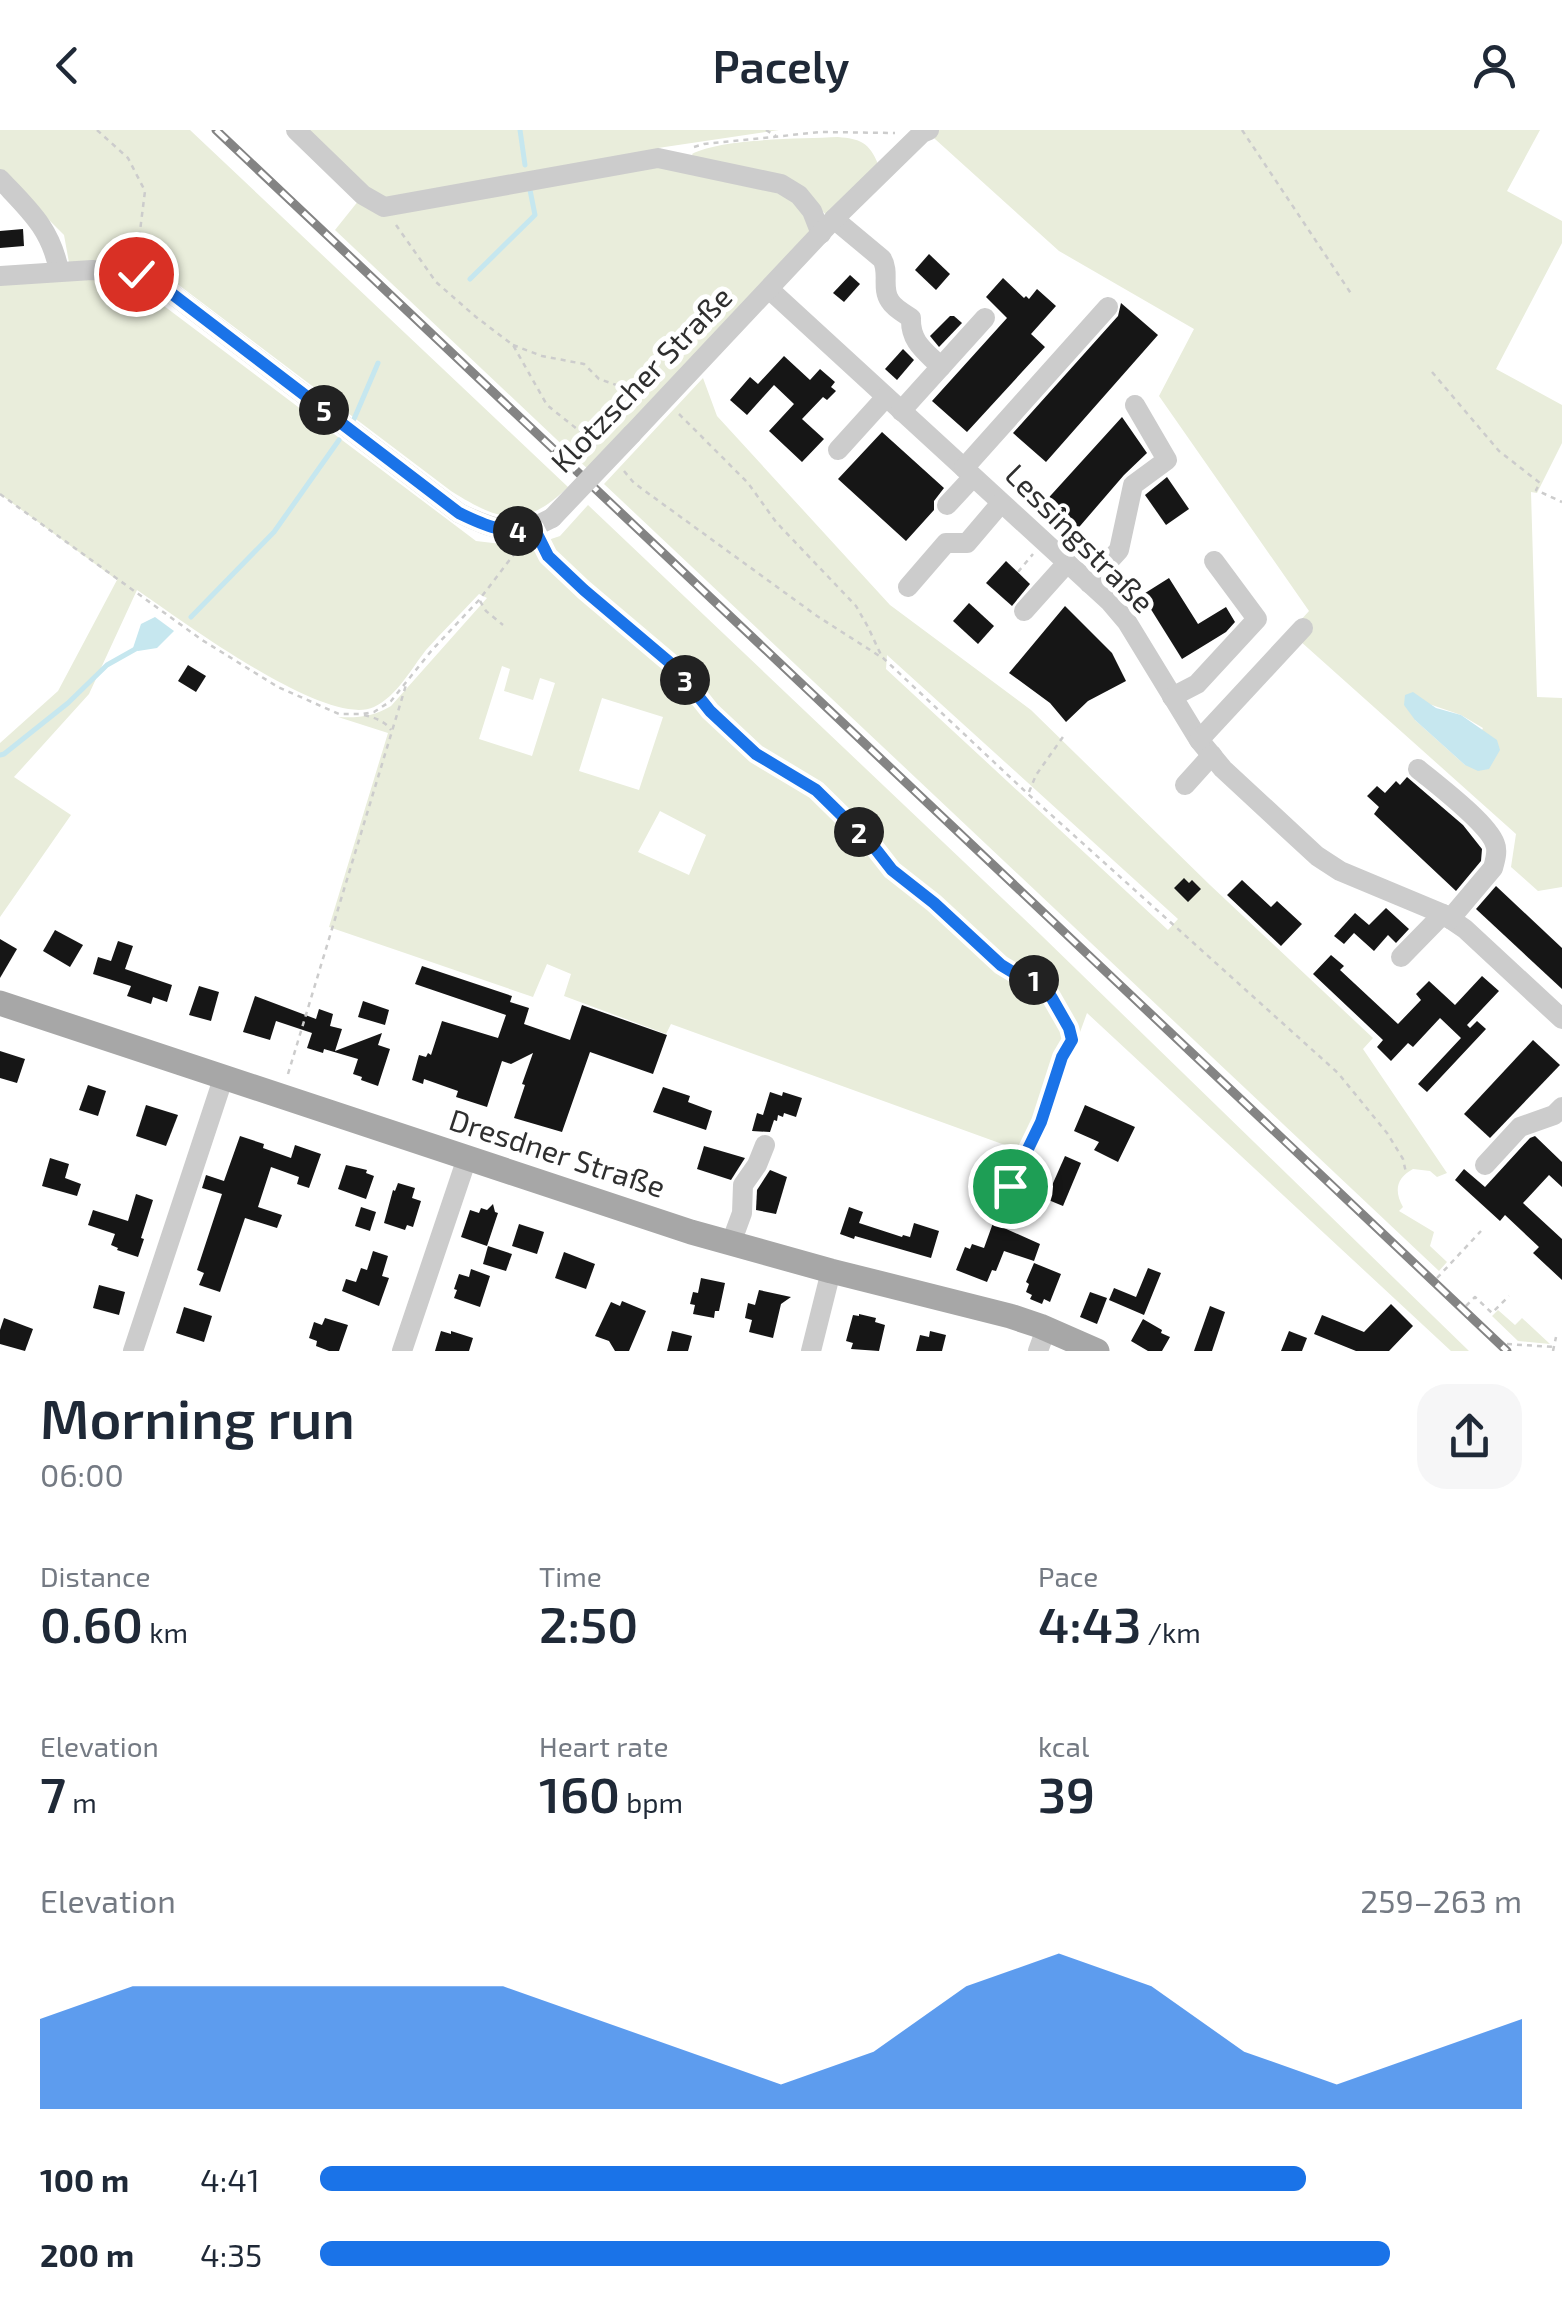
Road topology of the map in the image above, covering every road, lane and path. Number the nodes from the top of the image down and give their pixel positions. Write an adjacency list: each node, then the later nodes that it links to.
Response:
1 (97, 130): 11 (path)
2 (296, 130): 9 (street)
3 (766, 130): 6 (path)
4 (1242, 130): 14 (path)
5 (926, 132): 6 (path); 9 (street, Klotzscher Straße)
6 (778, 136): 7 (path)
7 (689, 149)
8 (0, 179): 10 (street)
9 (828, 227): 13 (street, Klotzscher Straße); 19 (street)
10 (59, 270): 11 (street); 12 (street)
11 (136, 274): 31 (street)
12 (0, 276)
13 (770, 290): 21 (street, Klotzscher Straße); 22 (street, Lessingstraße)
14 (1352, 295)
15 (1108, 308): 26 (street)
16 (985, 318): 19 (street)
17 (513, 344): 21 (path)
18 (1053, 352): 26 (street)
19 (941, 367): 22 (street)
20 (1432, 372): 28 (path)
21 (663, 402): 31 (street, Klotzscher Straße, bridge)
22 (894, 404): 25 (street); 26 (street, Lessingstraße)
23 (1134, 404): 36 (street)
24 (684, 419): 50 (path)
25 (838, 450)
26 (963, 468): 29 (street, Lessingstraße); 30 (street)
27 (0, 494): 44 (path)
28 (1562, 502)
29 (1002, 503): 32 (street, Lessingstraße); 37 (street)
30 (946, 505)
31 (543, 523): 38 (path); 62 (path)
32 (1044, 541): 34 (street, Lessingstraße); 35 (path)
33 (1214, 561): 43 (street)
34 (1066, 563): 36 (street, Lessingstraße); 39 (street)
35 (1018, 572)
36 (1089, 583): 43 (street, Lessingstraße)
37 (908, 587)
38 (479, 600): 40 (path); 42 (path)
39 (1024, 610)
40 (503, 625)
41 (1303, 628): 47 (street)
42 (407, 684): 44 (path); 45 (path)
43 (1172, 698): 47 (street, Lessingstraße)
44 (362, 714): 45 (path)
45 (392, 732): 56 (path)
46 (1065, 734): 50 (path)
47 (1206, 748): 49 (street); 51 (street, Lessingstraße)
48 (1418, 769): 51 (street)
49 (1185, 785)
50 (1028, 794): 61 (path)
51 (1446, 916): 52 (street); 54 (street, Lessingstraße)
52 (1402, 958)
53 (0, 1003): 55 (main road, Dresdner Straße)
54 (1562, 1019)
55 (224, 1076): 56 (main road, Dresdner Straße); 73 (street)
56 (282, 1096): 59 (main road, Dresdner Straße)
57 (1562, 1107): 60 (street)
58 (765, 1145): 64 (street)
59 (467, 1158): 64 (main road, Dresdner Straße); 74 (street)
60 (1486, 1165)
61 (1406, 1173)
62 (1010, 1186)
63 (1482, 1231): 66 (path)
64 (731, 1243): 65 (main road, Dresdner Straße)
65 (831, 1271): 70 (main road, Dresdner Straße); 75 (street)
66 (1437, 1278)
67 (1509, 1296): 68 (path)
68 (1466, 1306)
69 (1556, 1337): 72 (path)
70 (1042, 1340): 76 (main road, Dresdner Straße)
71 (1506, 1344): 72 (path)
72 (1553, 1349)
73 (133, 1351)
74 (402, 1351)
75 (811, 1351)
76 (1097, 1351)

